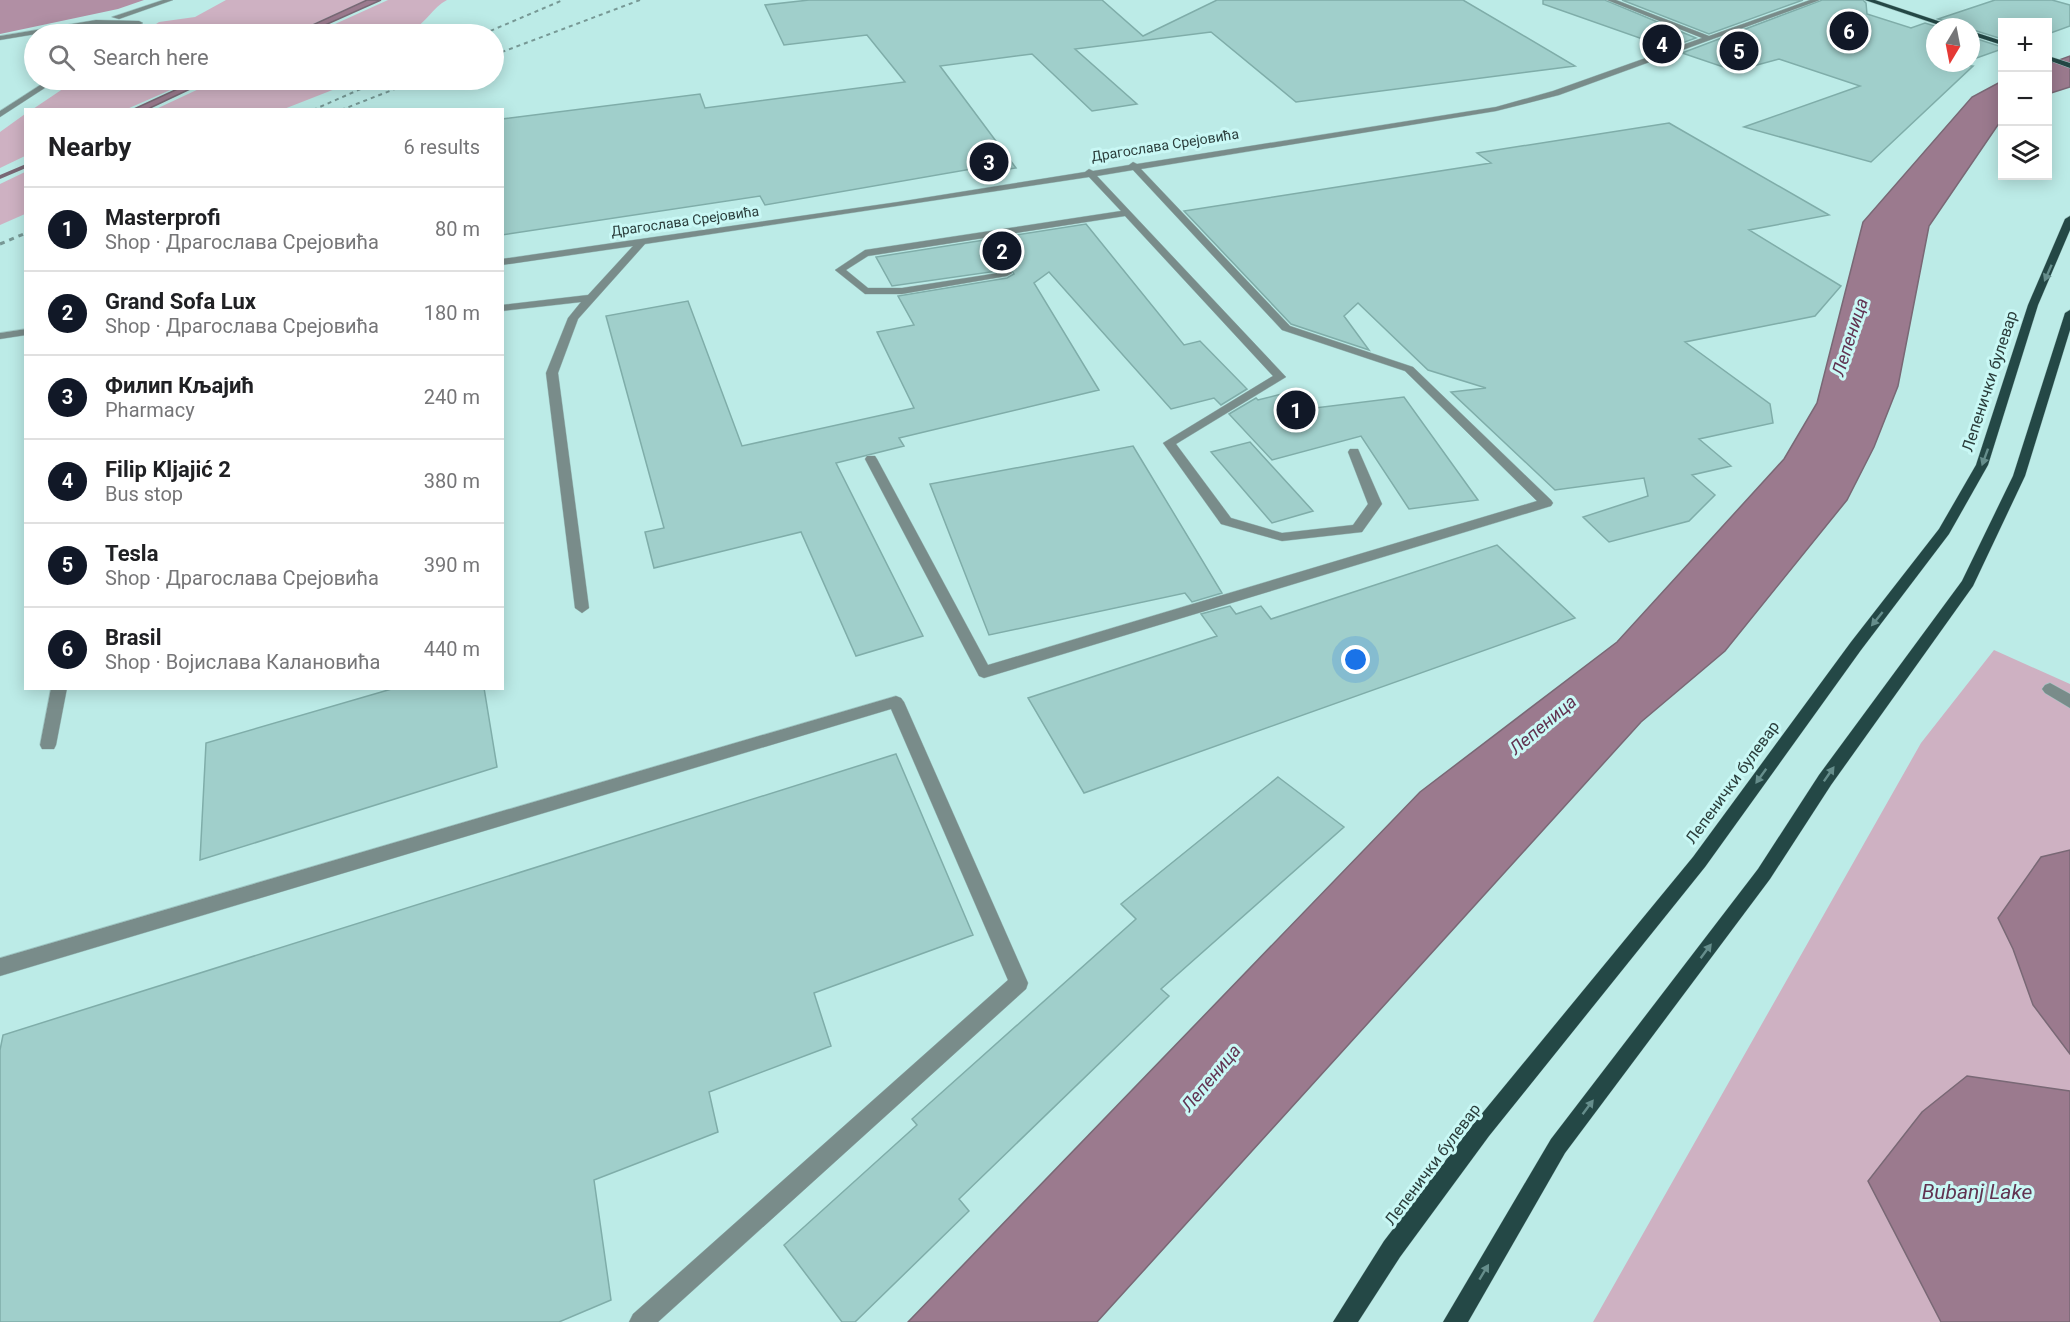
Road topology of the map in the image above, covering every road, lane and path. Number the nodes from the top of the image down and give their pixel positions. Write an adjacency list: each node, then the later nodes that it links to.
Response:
1 (171, 0): 6 (street); 7 (street)
2 (1610, 0): 12 (street)
3 (1817, 0): 12 (street, Драгослава Срејовића)
4 (1868, 0): 5 (main road)
5 (1926, 19)
6 (96, 22): 7 (street); 8 (street)
7 (139, 23)
8 (83, 24)
9 (24, 34): 11 (street)
10 (1980, 36): 13 (main road)
11 (0, 38)
12 (1708, 38): 18 (street, Драгослава Срејовића)
13 (1998, 42)
14 (2052, 59): 15 (main road)
15 (2070, 66)
16 (38, 90): 17 (street)
17 (0, 115)
18 (1133, 165): 19 (street, Драгослава Срејовића); 31 (street)
19 (1089, 172): 20 (street); 22 (street, Драгослава Срејовића)
20 (1129, 213): 24 (street); 30 (street)
21 (2070, 219): 39 (main road, Лепенички булевар, one-way to 39)
22 (642, 242): 23 (street, Драгослава Срејовића); 25 (street)
23 (504, 262)
24 (1007, 273)
25 (592, 298): 26 (street); 32 (street)
26 (504, 308)
27 (2070, 313): 40 (main road, one-way to 27)
28 (24, 332): 29 (street)
29 (0, 336)
30 (1354, 452)
31 (872, 459)
32 (582, 608)
33 (2050, 689): 35 (street)
34 (59, 690): 36 (street)
35 (2070, 702)
36 (48, 745)
37 (0, 967): 38 (street)
38 (641, 1322)
39 (1345, 1322)
40 (1455, 1322)

